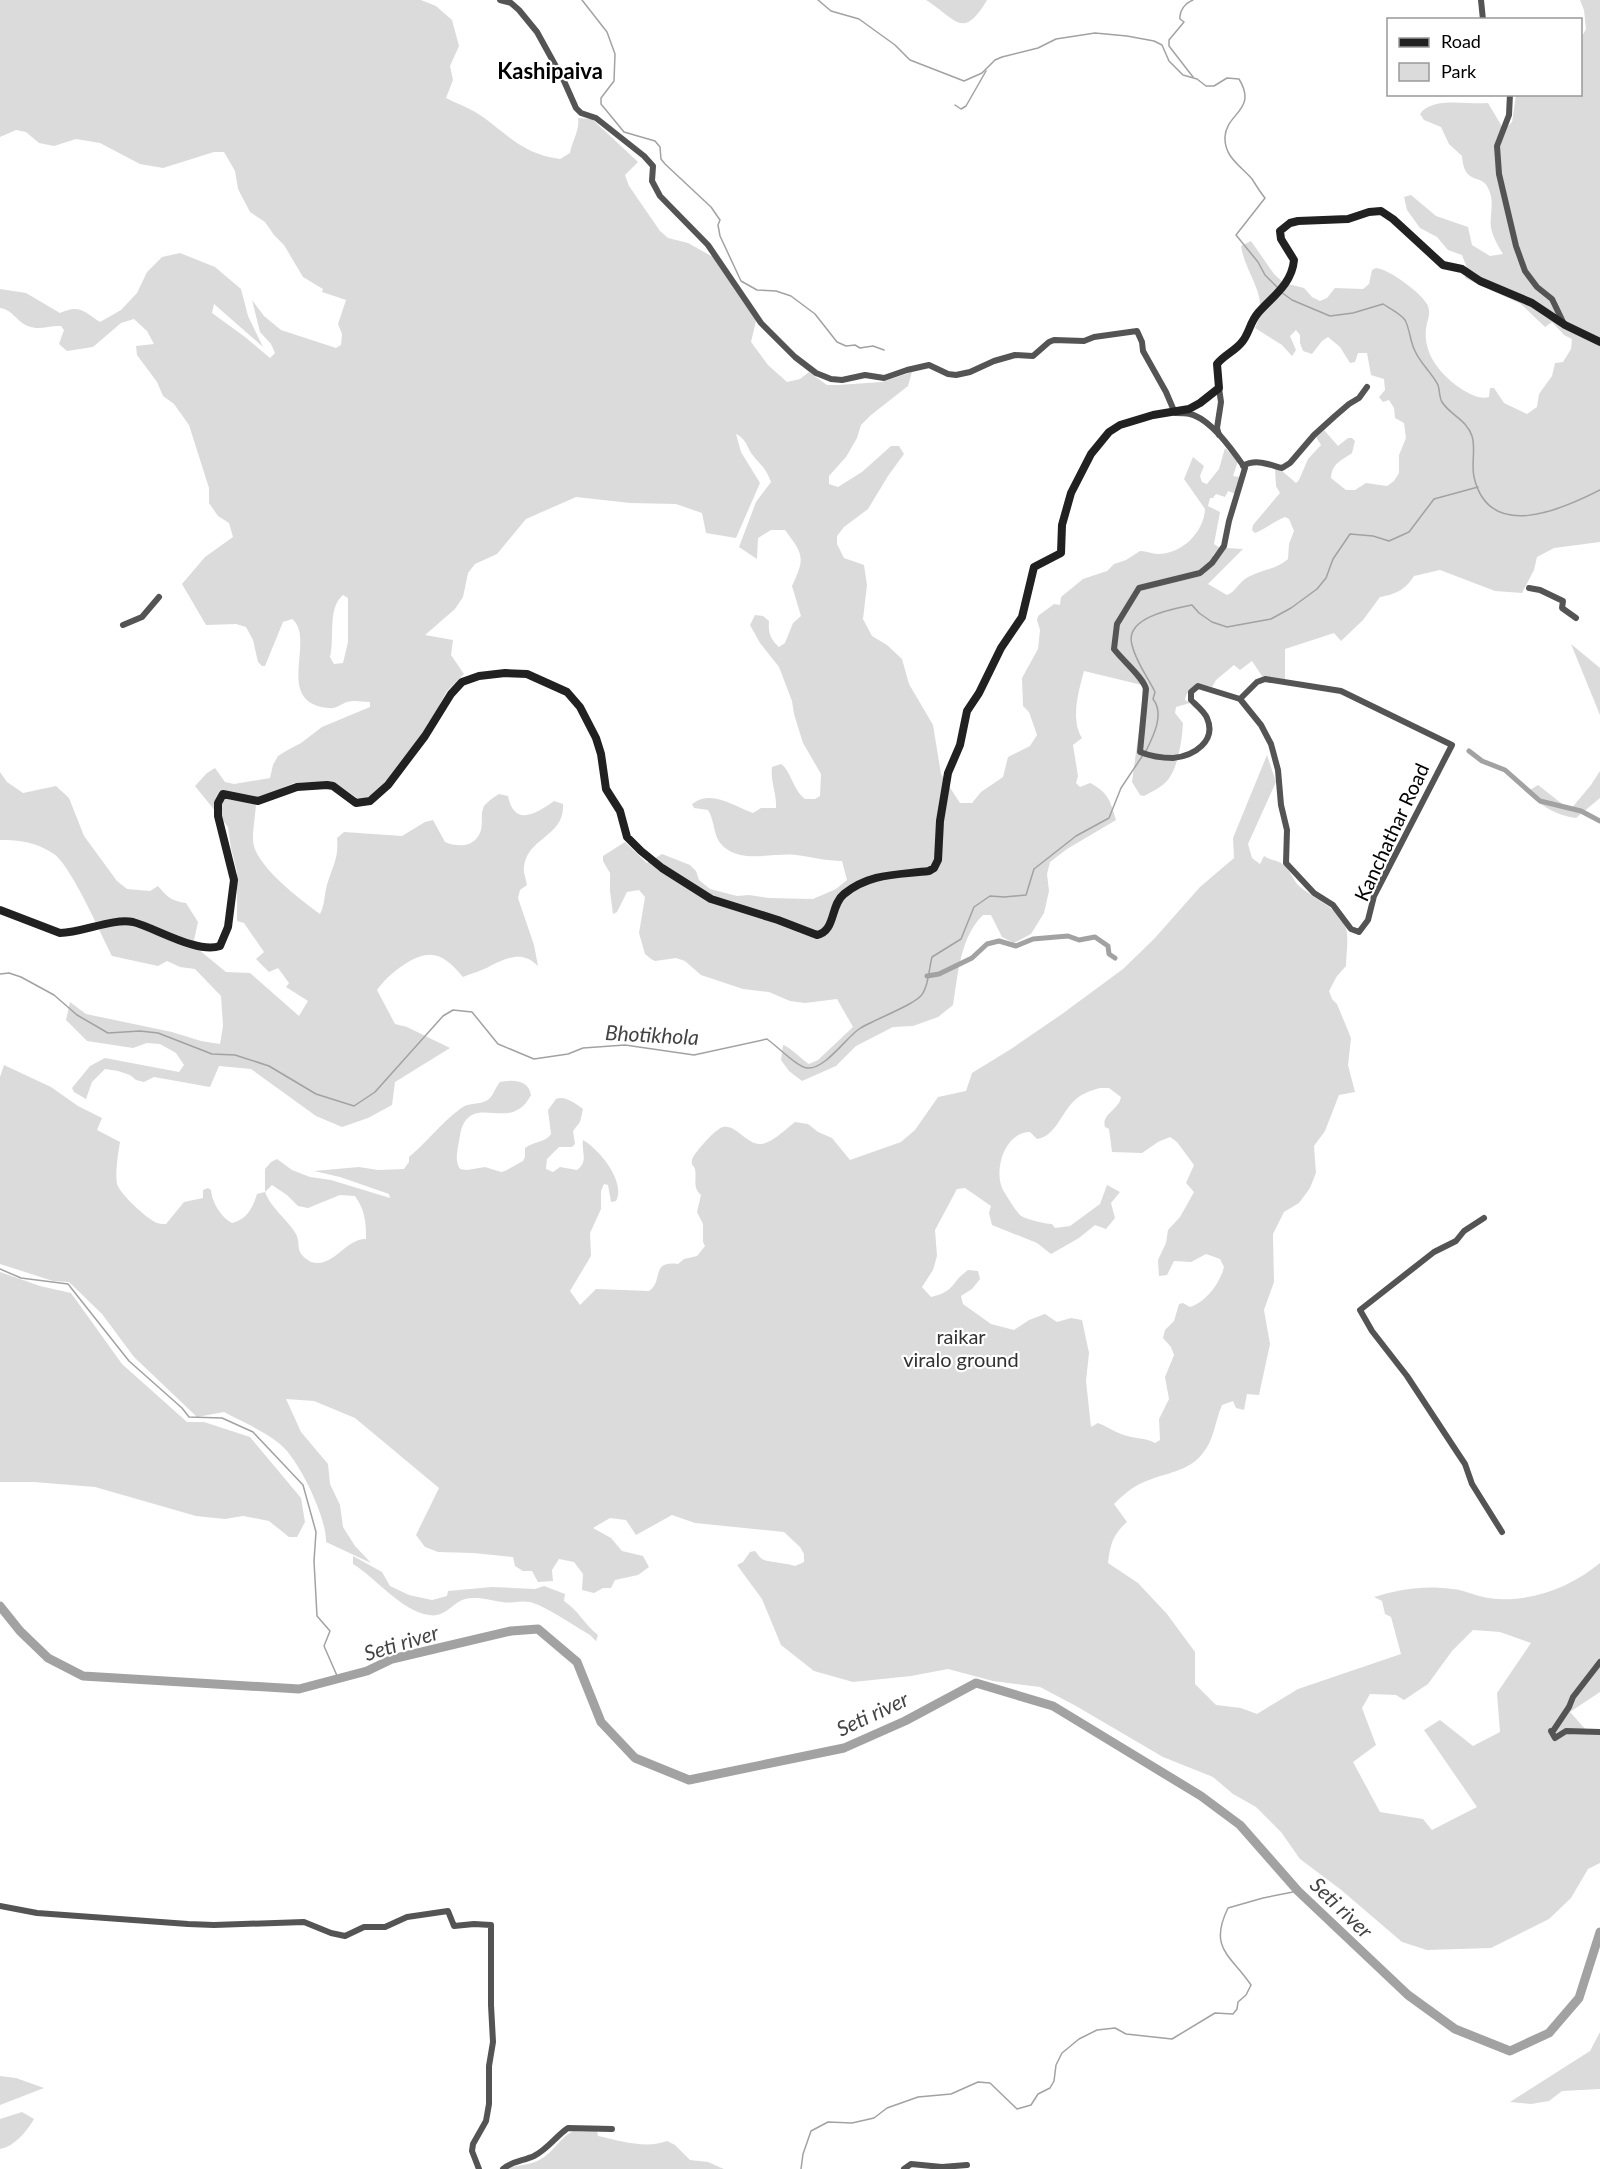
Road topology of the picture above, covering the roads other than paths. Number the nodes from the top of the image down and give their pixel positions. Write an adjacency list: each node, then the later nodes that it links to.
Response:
1 (500, 0): 9 (street)
2 (1481, 0): 3 (street)
3 (1483, 18)
4 (1510, 96): 5 (street)
5 (1565, 325): 6 (main road); 8 (main road)
6 (1600, 342)
7 (1366, 387): 11 (street)
8 (1219, 388): 9 (main road); 10 (street)
9 (1175, 413): 10 (street); 17 (main road)
10 (1219, 435): 11 (street)
11 (1243, 466): 16 (street)
12 (1529, 588): 14 (street)
13 (159, 597): 15 (street)
14 (1576, 618)
15 (123, 625)
16 (1240, 699): 16 (street, Kanchathar Road)
17 (0, 910)
18 (1484, 1218): 19 (street)
19 (1502, 1532)
20 (1600, 1662): 21 (street)
21 (1600, 1732)
22 (0, 1906): 24 (street)
23 (612, 2129): 25 (street)
24 (479, 2169)
25 (502, 2169)
26 (904, 2169): 27 (street)
27 (964, 2169)

